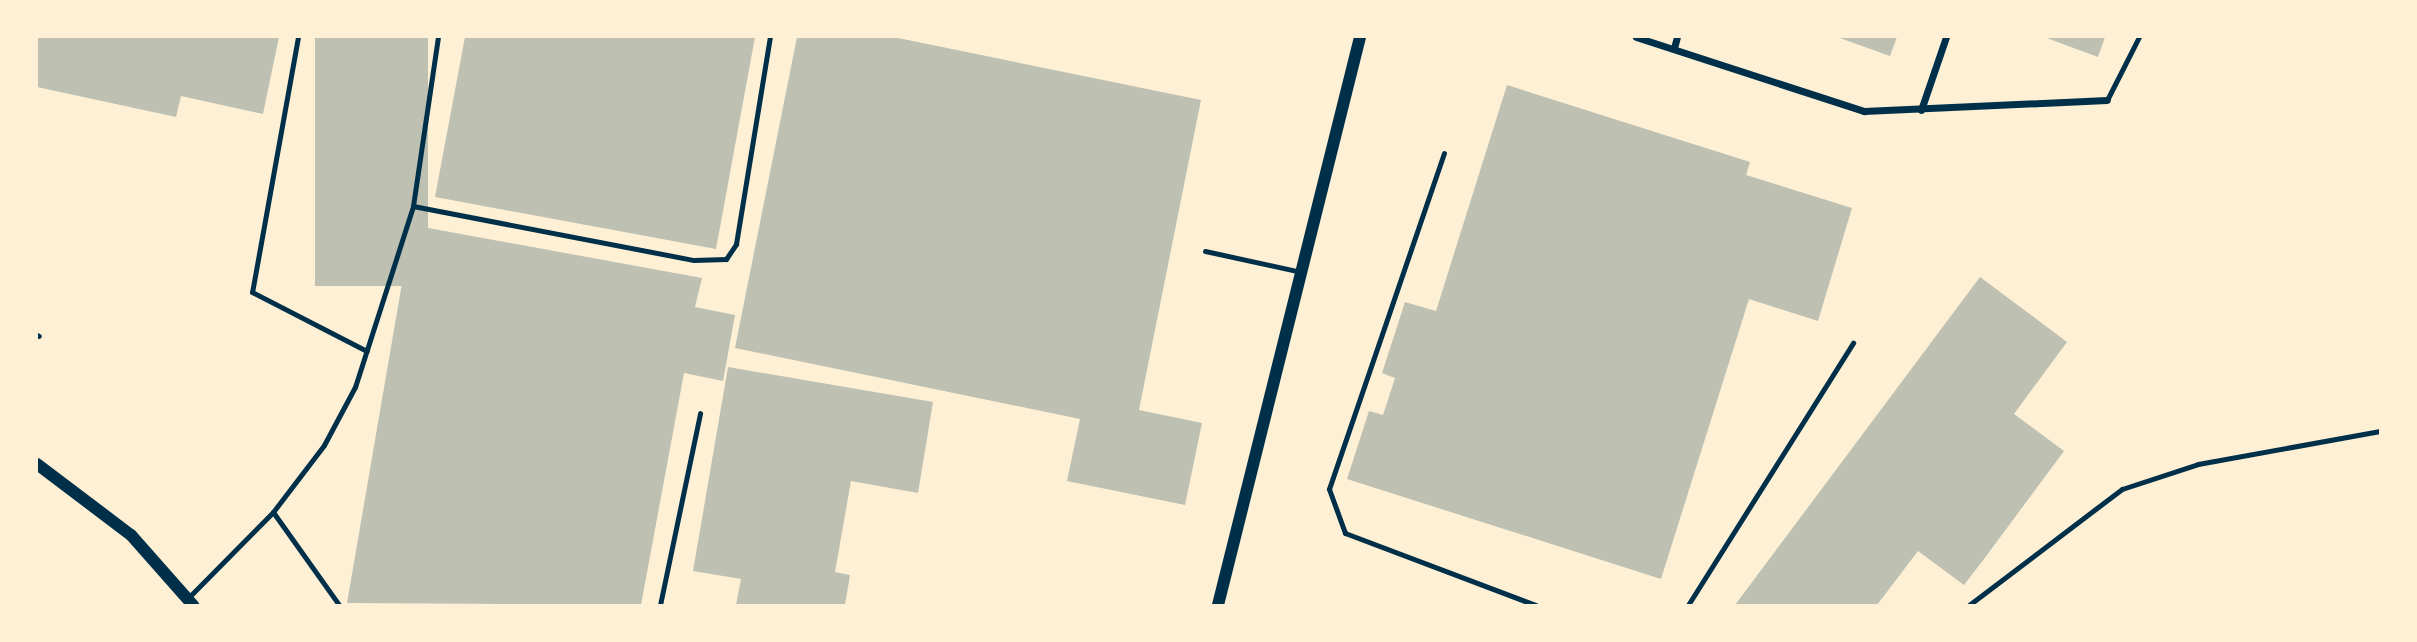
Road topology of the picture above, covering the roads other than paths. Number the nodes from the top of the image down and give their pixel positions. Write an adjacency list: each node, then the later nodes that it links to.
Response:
1 (298, 37): 17 (lane)
2 (438, 37): 13 (lane)
3 (769, 37): 13 (lane)
4 (1360, 37): 15 (street)
5 (1636, 37): 9 (street)
6 (1677, 37): 9 (street)
7 (1946, 37): 11 (street)
8 (2139, 37): 10 (lane)
9 (1674, 48): 11 (street)
10 (2107, 100): 11 (street)
11 (1921, 110)
12 (1444, 153): 26 (lane)
13 (413, 206): 17 (lane)
14 (1205, 251): 15 (lane)
15 (1301, 272): 25 (street)
16 (1853, 343): 27 (lane)
17 (367, 351): 21 (lane)
18 (700, 413): 24 (lane)
19 (2380, 431): 28 (lane)
20 (37, 464): 22 (street)
21 (273, 512): 22 (lane); 23 (lane)
22 (191, 602)
23 (338, 605)
24 (660, 605)
25 (1218, 605)
26 (1536, 605)
27 (1688, 605)
28 (1969, 605)

